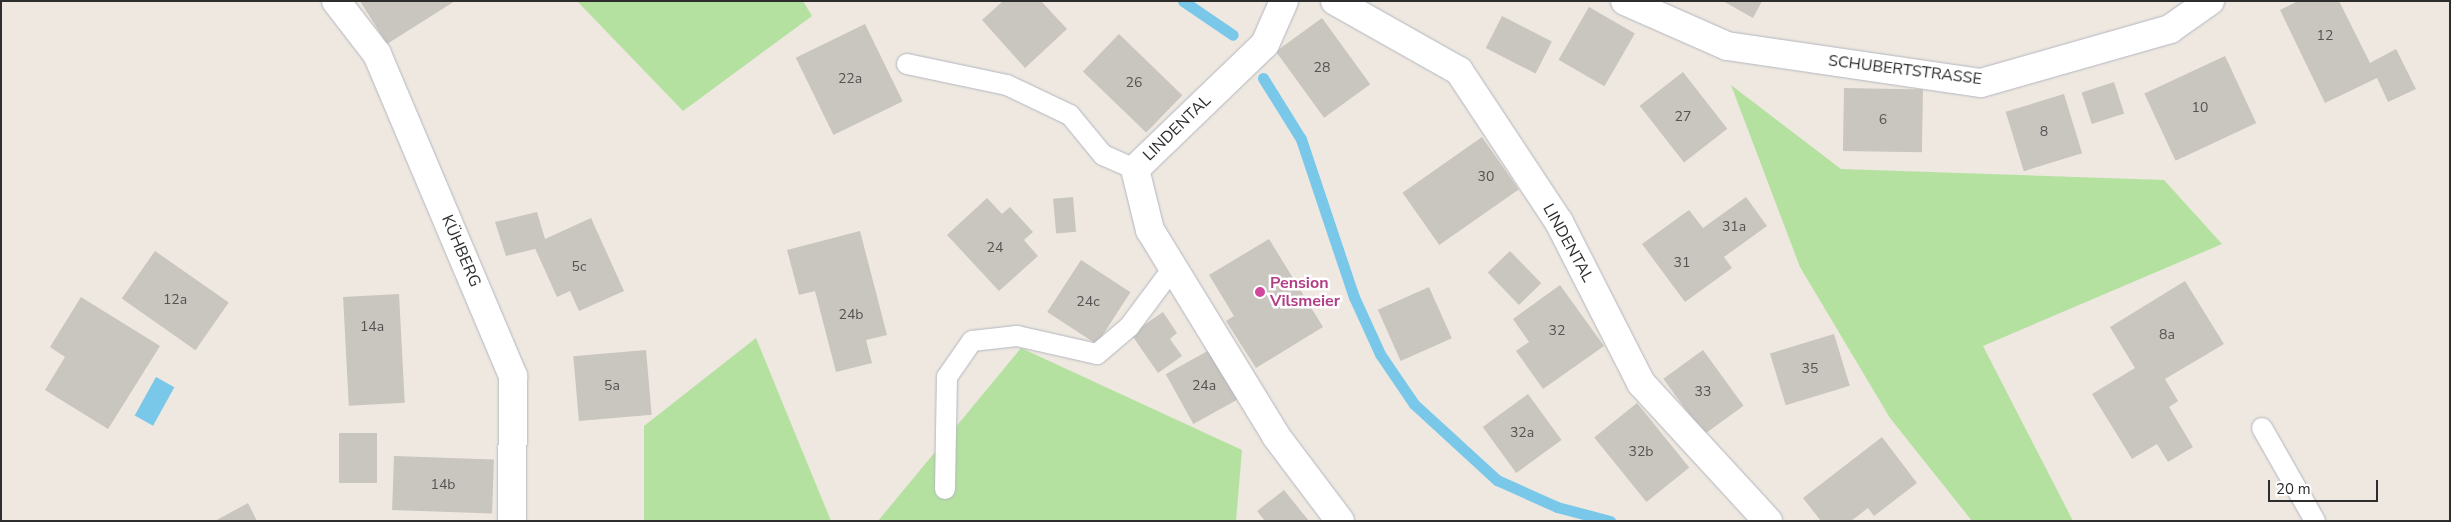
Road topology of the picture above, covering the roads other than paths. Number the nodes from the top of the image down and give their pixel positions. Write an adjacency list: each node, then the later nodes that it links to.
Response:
1 (336, 1): 11 (street, KÜHBERG)
2 (1284, 1): 7 (street, LINDENTAL)
3 (1335, 1): 13 (street, LINDENTAL)
4 (1625, 1): 5 (street, SCHUBERTSTRASSE)
5 (2210, 1)
6 (907, 64): 7 (lane)
7 (1135, 169): 8 (street, LINDENTAL)
8 (1173, 268): 10 (lane); 12 (street, LINDENTAL)
9 (2262, 428): 14 (lane)
10 (945, 490)
11 (512, 521)
12 (1340, 521)
13 (1768, 521)
14 (2315, 521)

